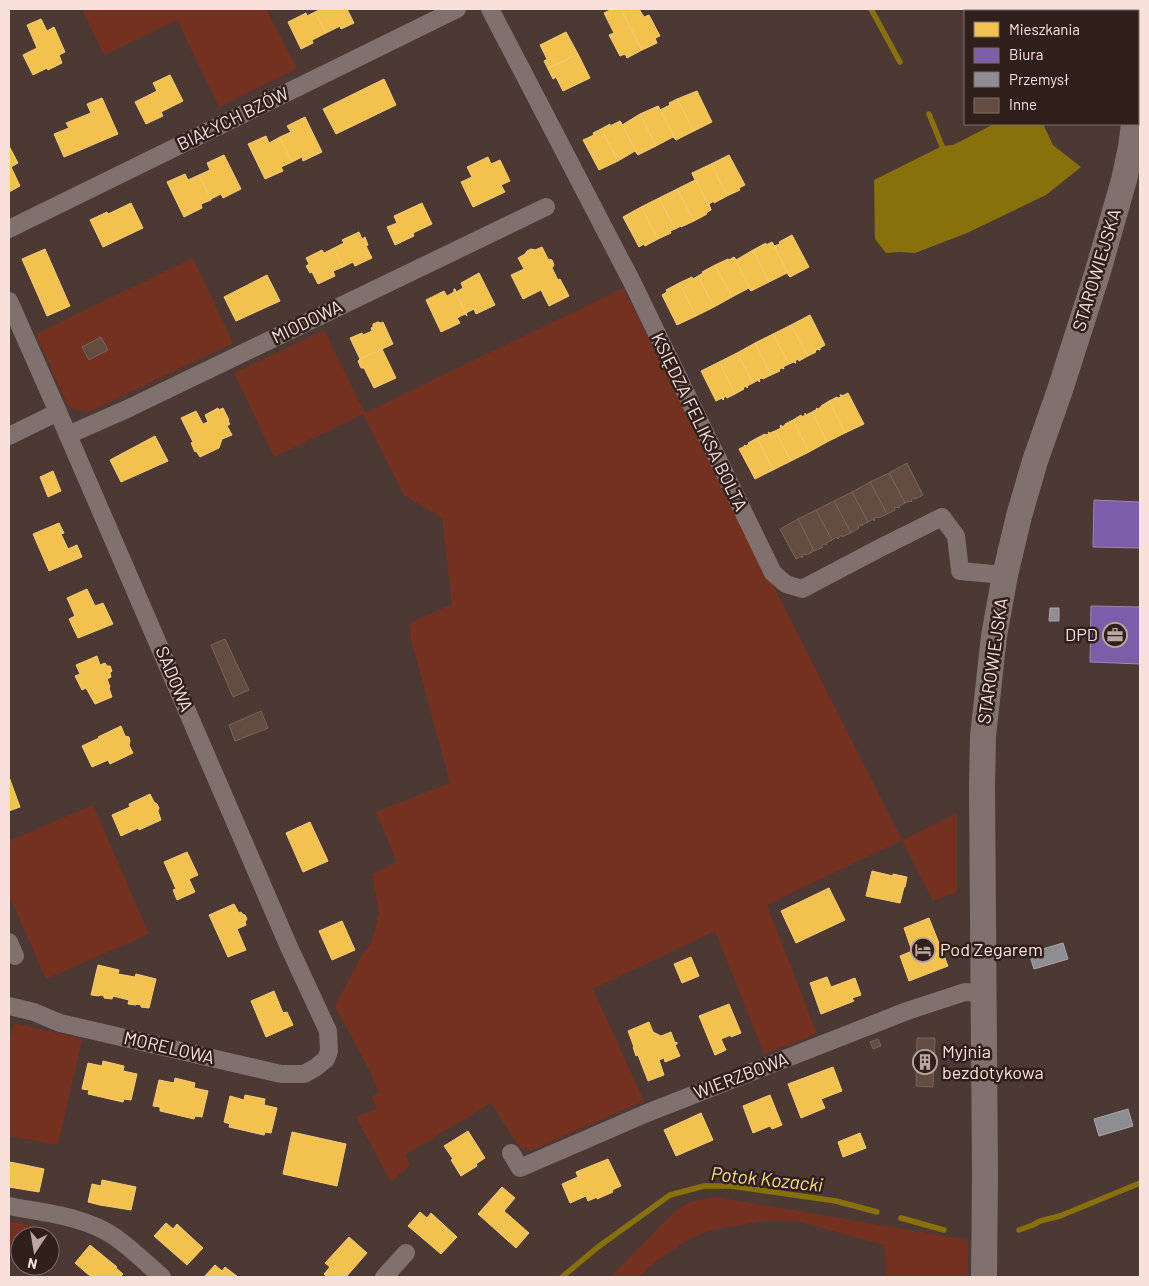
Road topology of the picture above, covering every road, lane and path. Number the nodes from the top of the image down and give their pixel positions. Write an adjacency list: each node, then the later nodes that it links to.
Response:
1 (457, 9): 7 (street, BIAŁYCH BZÓW)
2 (490, 9): 12 (street, KSIĘDZA FELIKSA BOLTA)
3 (1140, 81): 4 (street)
4 (1140, 87)
5 (1134, 125): 12 (street, STAROWIEJSKA)
6 (546, 207): 10 (street, MIODOWA)
7 (9, 229)
8 (9, 301): 9 (street, SADOWA)
9 (58, 412): 10 (street, SADOWA); 11 (street)
10 (68, 435): 15 (street, SADOWA)
11 (9, 436)
12 (1005, 575): 13 (street, STAROWIEJSKA)
13 (982, 993): 16 (street, WIERZBOWA); 21 (street, STAROWIEJSKA)
14 (9, 1006): 15 (street, MORELOWA)
15 (326, 1058)
16 (510, 1153)
17 (9, 1206): 19 (street)
18 (406, 1253): 20 (street)
19 (162, 1277)
20 (384, 1277)
21 (984, 1277)

